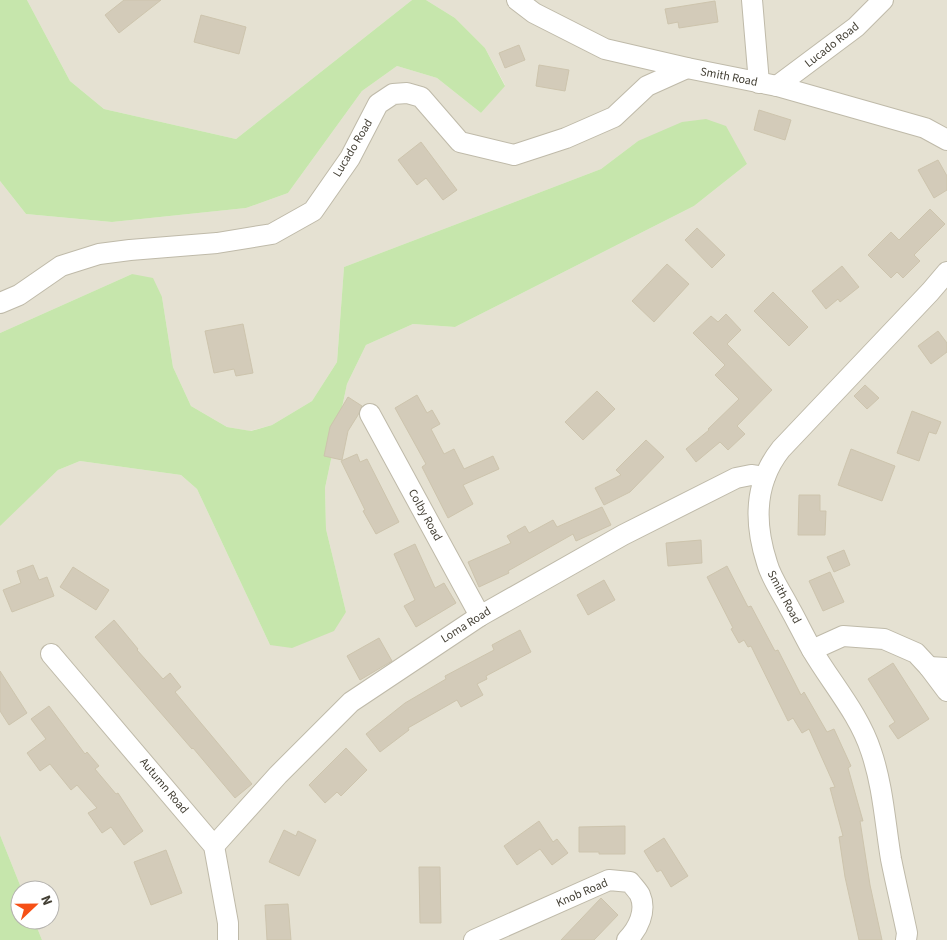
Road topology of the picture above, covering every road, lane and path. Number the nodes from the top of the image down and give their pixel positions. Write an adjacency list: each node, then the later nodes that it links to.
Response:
1 (517, 0): 4 (street, Smith Road)
2 (752, 0): 5 (street)
3 (883, 0): 5 (street, Lucado Road)
4 (687, 68): 5 (street, Smith Road); 8 (street, Lucado Road)
5 (768, 84): 6 (street, Smith Road)
6 (947, 140)
7 (947, 272): 10 (street, Smith Road)
8 (0, 304)
9 (370, 414): 11 (street, Colby Road)
10 (765, 477): 11 (street, Loma Road); 12 (street, Smith Road)
11 (480, 616): 16 (street, Loma Road)
12 (812, 650): 14 (street); 20 (street, Smith Road)
13 (51, 654): 16 (street, Autumn Road)
14 (938, 667): 15 (street)
15 (947, 691)
16 (214, 846): 17 (street, Autumn Road)
17 (228, 940)
18 (474, 940): 19 (street, Knob Road)
19 (627, 940)
20 (906, 940)

